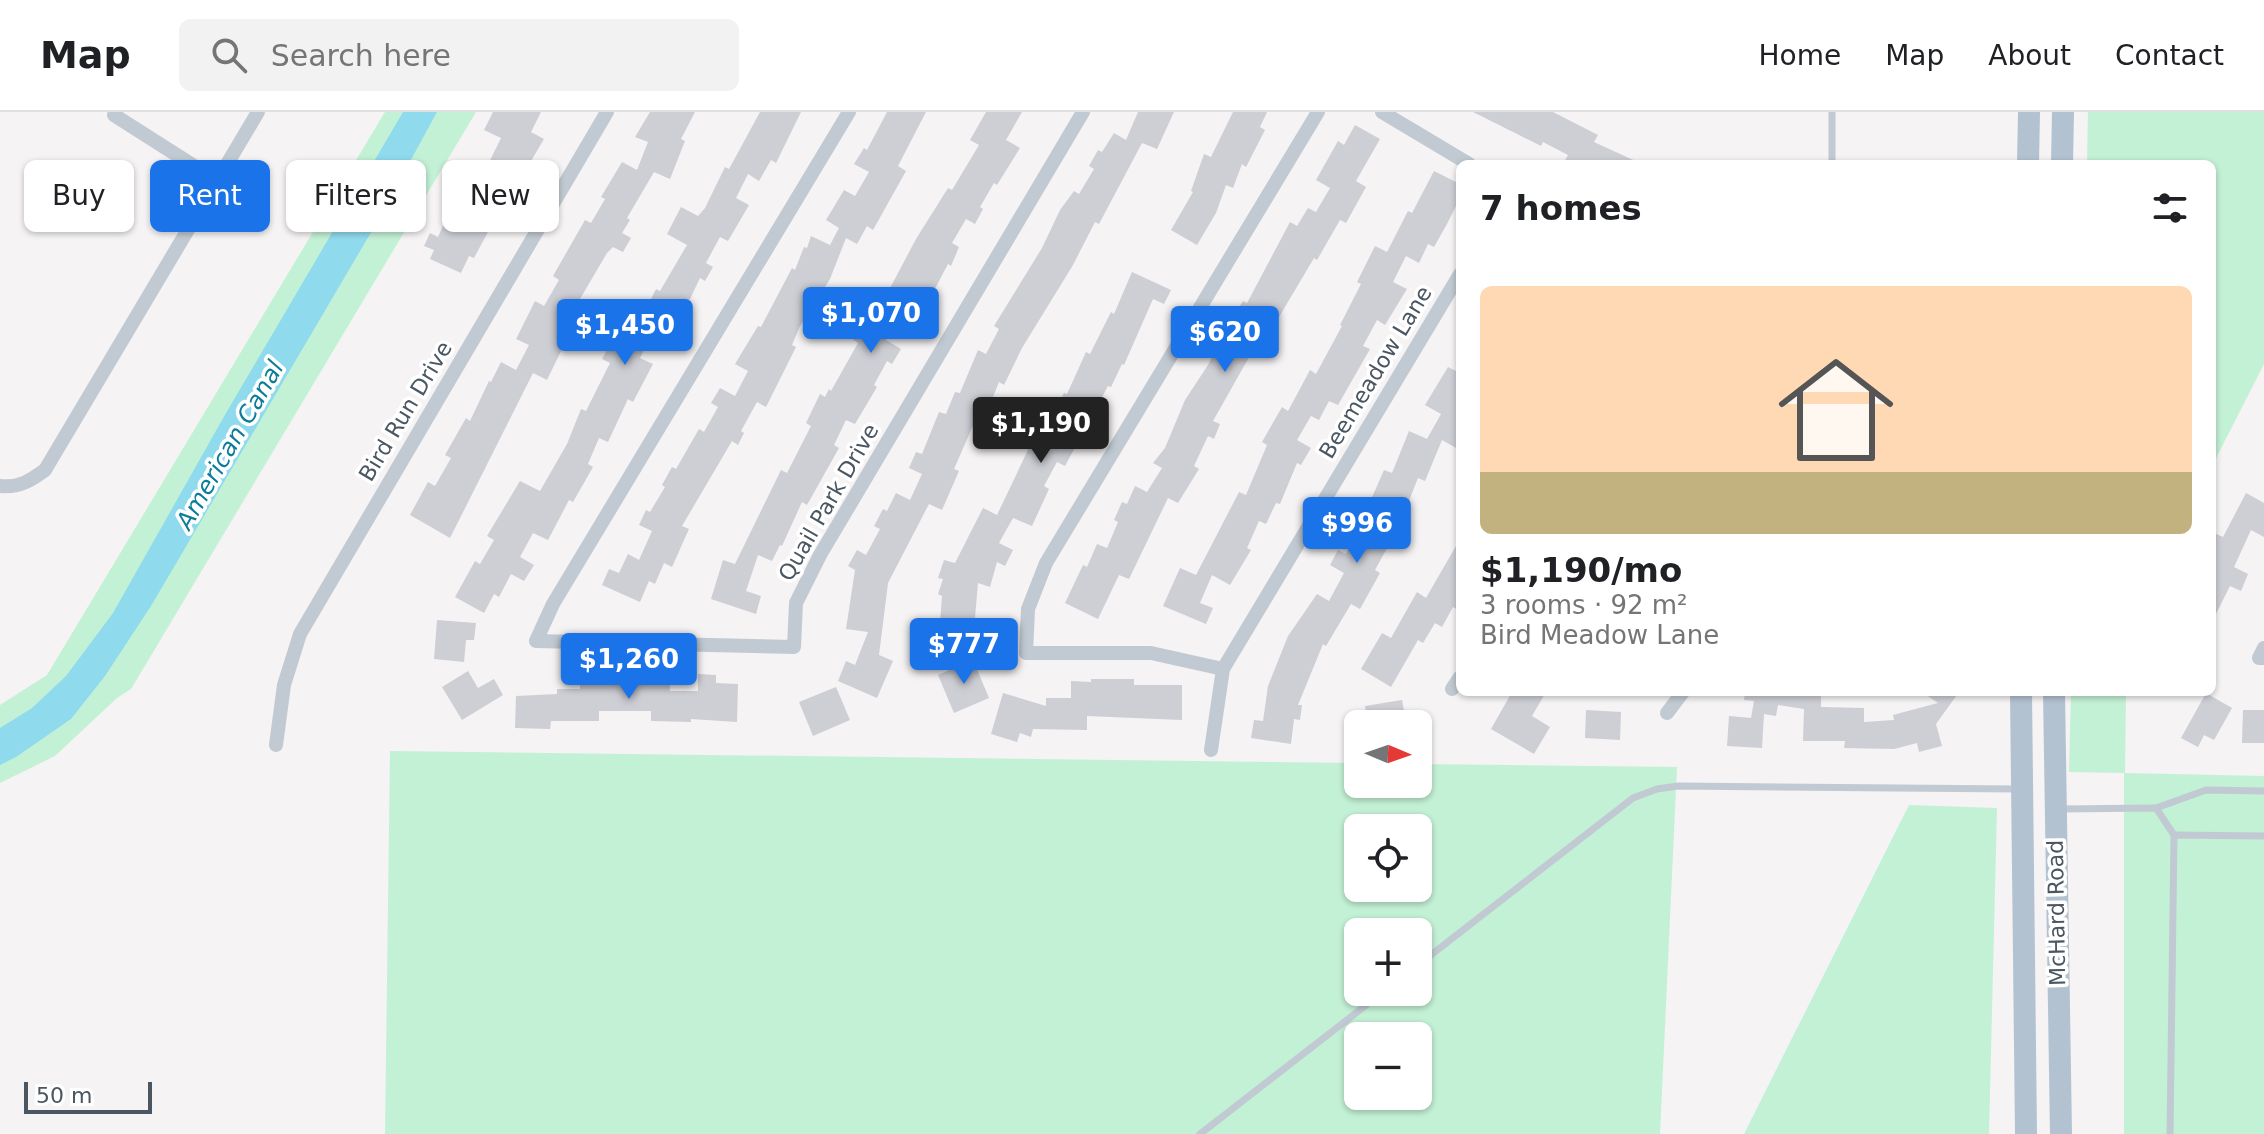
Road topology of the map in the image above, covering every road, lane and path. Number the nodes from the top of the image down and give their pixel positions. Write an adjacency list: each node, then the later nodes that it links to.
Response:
1 (258, 112): 12 (street)
2 (607, 112): 27 (street, Bird Run Drive)
3 (849, 112): 4 (street, Quail Park Drive)
4 (1083, 112)
5 (1318, 112): 22 (street)
6 (1382, 112): 13 (street)
7 (1832, 112): 14 (lane)
8 (2029, 112): 15 (main road)
9 (2063, 112): 16 (main road)
10 (114, 115): 11 (street)
11 (185, 160)
12 (228, 160)
13 (1462, 160)
14 (1832, 160)
15 (2028, 160)
16 (2062, 160)
17 (185, 232): 19 (street)
18 (1456, 281): 22 (street, Beemeadow Lane)
19 (0, 486)
20 (2264, 648): 21 (street)
21 (2264, 658)
22 (1223, 669): 28 (street, Beemeadow Lane)
23 (1680, 696): 26 (street)
24 (2021, 696): 29 (main road, McHard Road)
25 (2054, 696): 32 (main road, McHard Road)
26 (1667, 713)
27 (276, 745)
28 (1211, 750)
29 (2020, 789): 35 (lane); 38 (main road, McHard Road)
30 (2264, 791): 31 (lane)
31 (2156, 808): 32 (lane); 33 (lane)
32 (2054, 809): 39 (main road, McHard Road)
33 (2174, 835): 34 (lane); 40 (lane)
34 (2264, 836)
35 (1432, 954)
36 (1365, 1006): 37 (lane)
37 (1200, 1134)
38 (2026, 1134)
39 (2061, 1134)
40 (2170, 1134)

